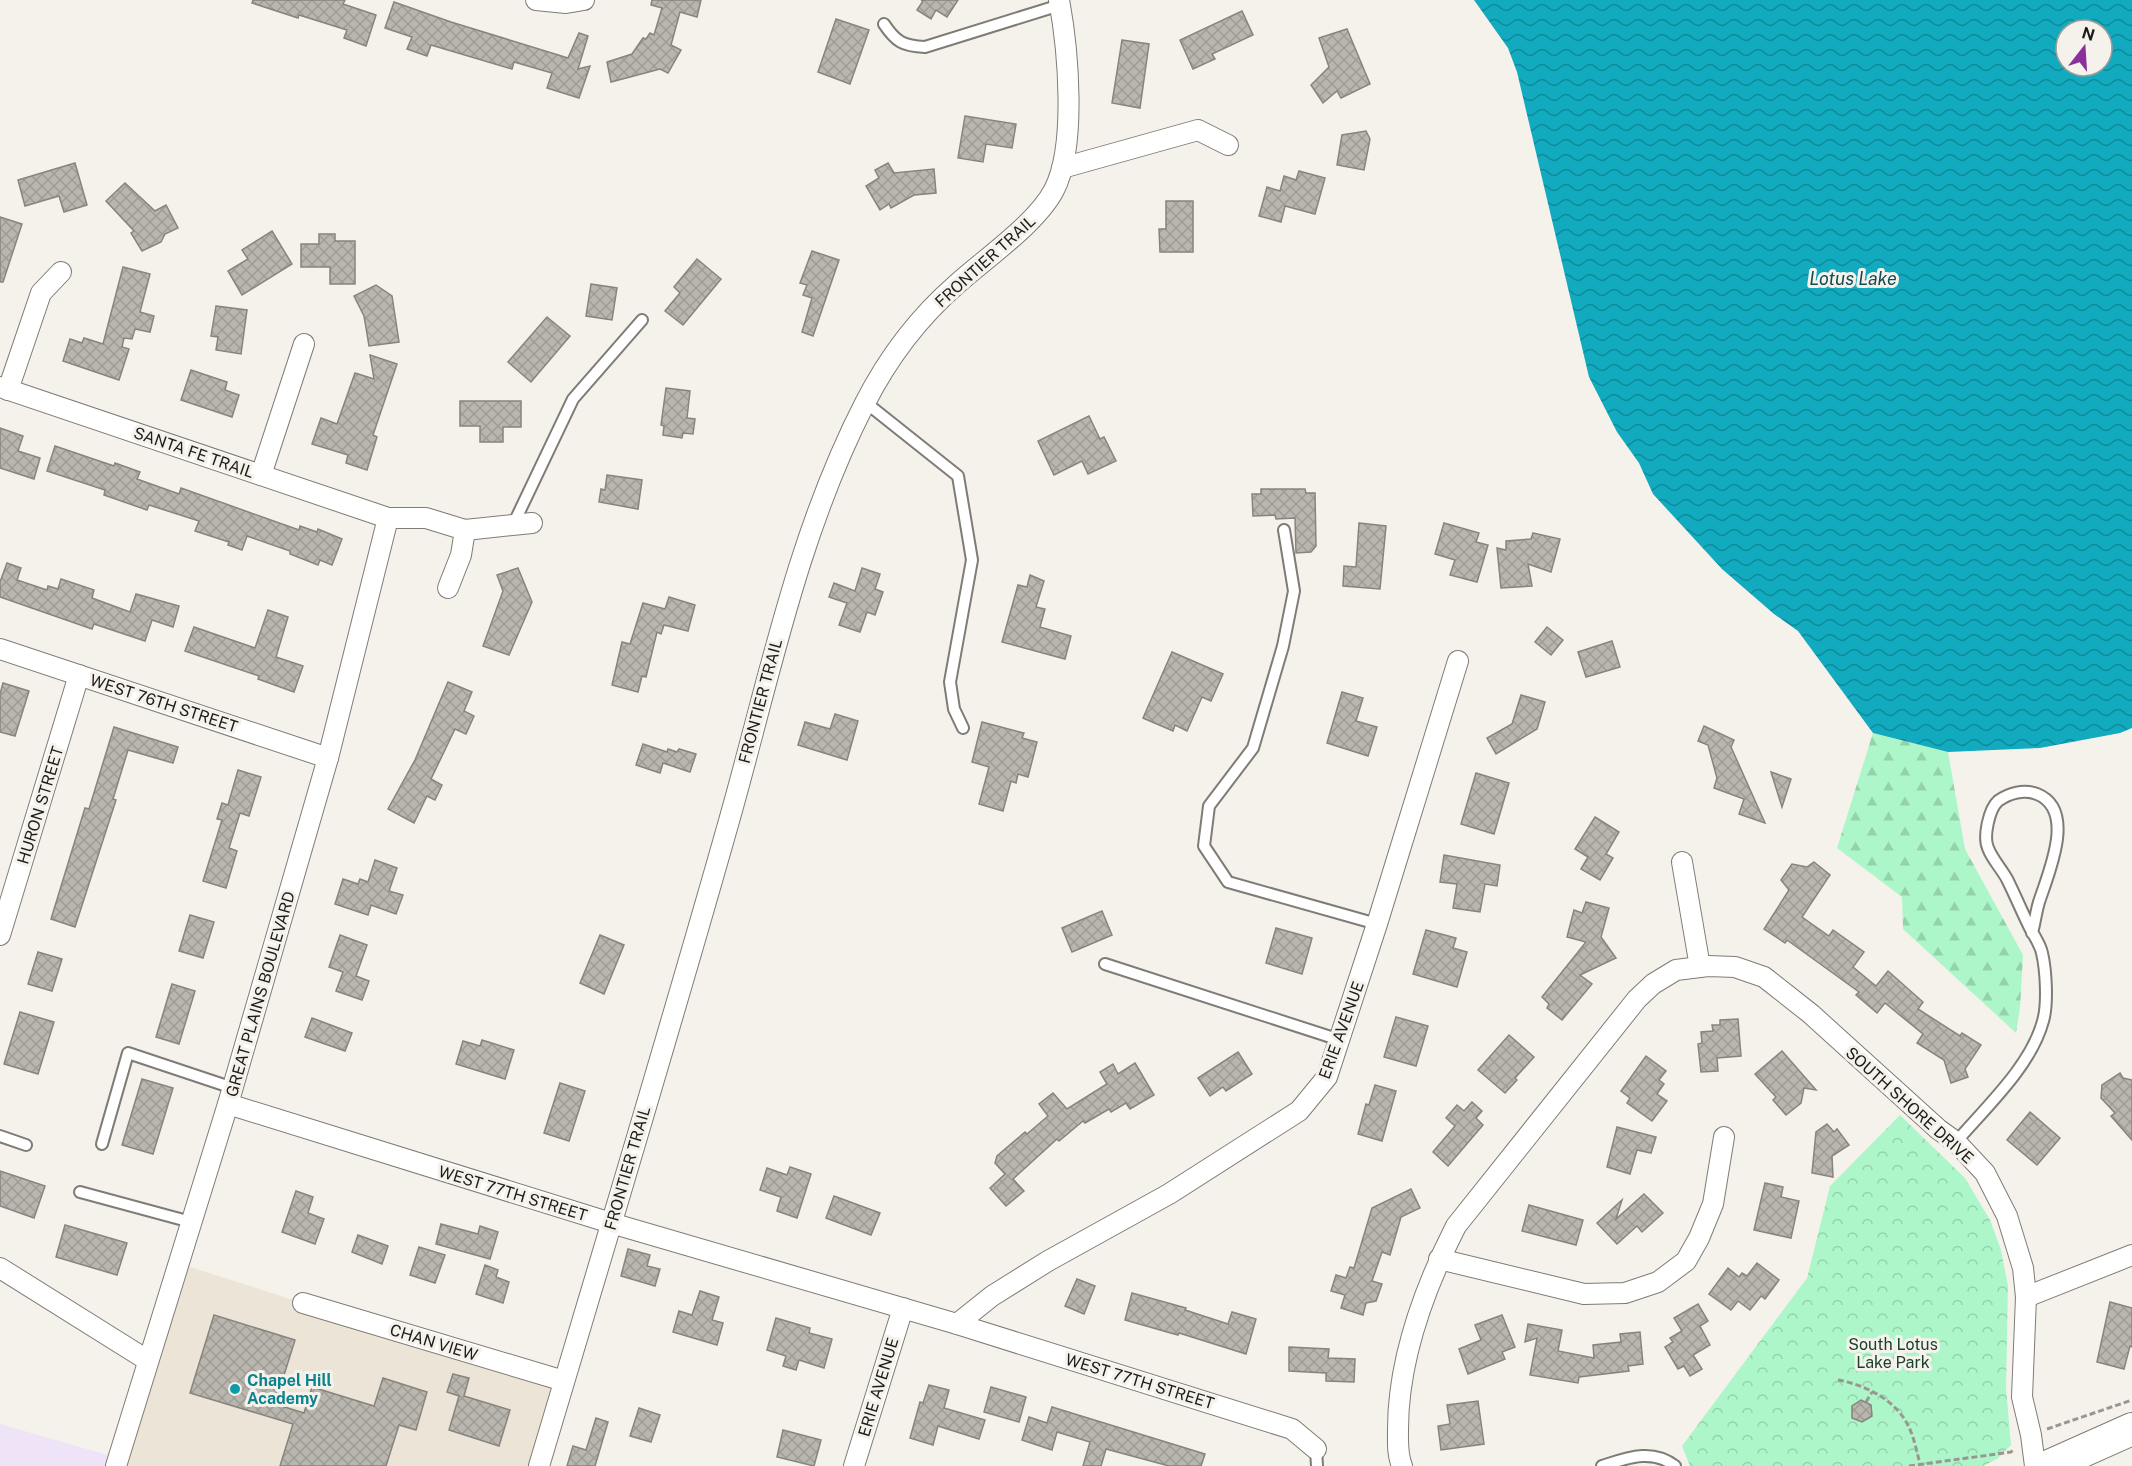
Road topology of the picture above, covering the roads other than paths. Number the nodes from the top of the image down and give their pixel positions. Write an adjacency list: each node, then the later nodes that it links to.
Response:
1 (536, 0): 2 (street)
2 (584, 0)
3 (1060, 2): 4 (lane); 6 (street, FRONTIER TRAIL)
4 (884, 24)
5 (1228, 145): 6 (street)
6 (1062, 168): 11 (street, FRONTIER TRAIL)
7 (62, 272): 10 (street)
8 (642, 320): 14 (lane)
9 (304, 344): 12 (street)
10 (4, 388): 12 (street, SANTA FE TRAIL)
11 (865, 402): 21 (lane); 38 (street, FRONTIER TRAIL)
12 (261, 475): 13 (street, SANTA FE TRAIL)
13 (388, 518): 15 (street, SANTA FE TRAIL); 22 (street, GREAT PLAINS BOULEVARD)
14 (522, 524): 15 (street)
15 (465, 530): 17 (street)
16 (1284, 530): 24 (lane)
17 (448, 588)
18 (0, 649): 20 (street, WEST 76TH STREET)
19 (1458, 660): 24 (street, ERIE AVENUE)
20 (79, 675): 22 (street, WEST 76TH STREET); 26 (street, HURON STREET)
21 (963, 728)
22 (328, 758): 30 (street, GREAT PLAINS BOULEVARD)
23 (1682, 862): 28 (street)
24 (1377, 924): 29 (street, ERIE AVENUE)
25 (2032, 933): 25 (lane); 33 (lane)
26 (0, 936)
27 (1105, 964): 29 (lane)
28 (1700, 967): 33 (street, SOUTH SHORE DRIVE); 40 (street, SOUTH SHORE DRIVE)
29 (1340, 1040): 45 (street, ERIE AVENUE)
30 (230, 1096): 34 (lane); 37 (street, GREAT PLAINS BOULEVARD); 38 (street, WEST 77TH STREET)
31 (0, 1136): 35 (lane)
32 (1724, 1137): 40 (street)
33 (1956, 1142): 42 (street, SOUTH SHORE DRIVE)
34 (102, 1144)
35 (26, 1145)
36 (80, 1192): 37 (lane)
37 (191, 1222): 46 (street, GREAT PLAINS BOULEVARD)
38 (611, 1223): 44 (street, WEST 77TH STREET); 47 (street, FRONTIER TRAIL)
39 (2132, 1255): 42 (street)
40 (1439, 1259): 53 (street, SOUTH SHORE DRIVE)
41 (0, 1268): 46 (street)
42 (2026, 1297): 56 (street, SOUTH SHORE DRIVE)
43 (303, 1304): 47 (street, CHAN VIEW)
44 (903, 1308): 45 (street, WEST 77TH STREET); 52 (street, ERIE AVENUE)
45 (957, 1324): 49 (street, WEST 77TH STREET)
46 (147, 1360): 50 (street, GREAT PLAINS BOULEVARD)
47 (564, 1382): 51 (street, FRONTIER TRAIL)
48 (2132, 1429): 57 (main road)
49 (1316, 1458)
50 (116, 1466)
51 (539, 1466)
52 (854, 1466)
53 (1402, 1466)
54 (1602, 1466): 55 (lane)
55 (1675, 1466)
56 (2035, 1466)
57 (2049, 1466)

